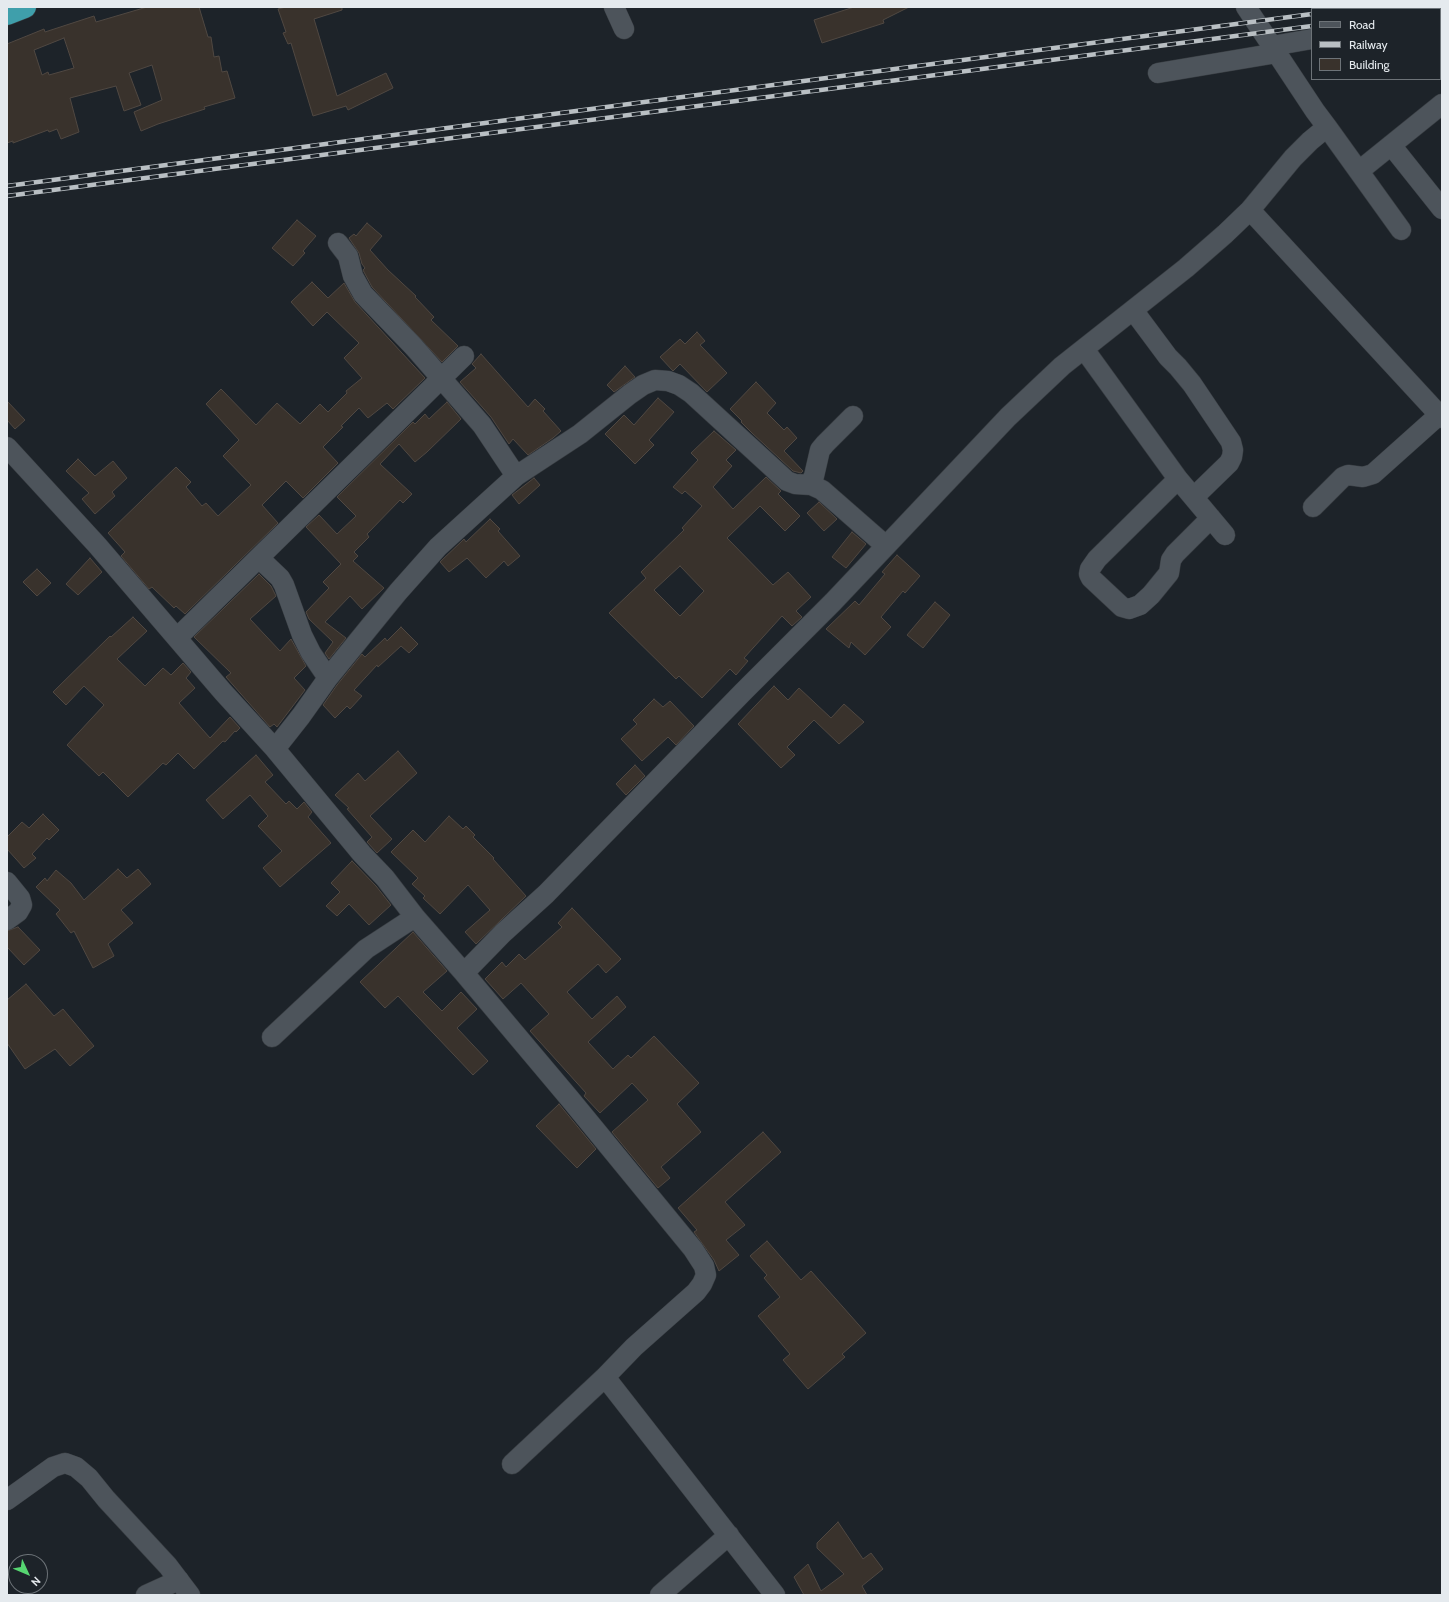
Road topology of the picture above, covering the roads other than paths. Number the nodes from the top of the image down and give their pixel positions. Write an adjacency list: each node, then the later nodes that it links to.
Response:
1 (25, 7): 4 (highway)
2 (614, 7): 5 (street)
3 (1246, 7): 7 (street)
4 (7, 14)
5 (624, 30)
6 (1311, 39): 7 (street)
7 (1274, 49): 8 (street); 10 (street)
8 (1158, 73)
9 (1442, 104): 11 (street)
10 (1327, 127): 12 (street); 14 (street)
11 (1390, 145): 12 (street); 13 (street)
12 (1359, 171): 15 (street)
13 (1442, 209)
14 (1250, 210): 17 (street); 22 (street)
15 (1401, 230)
16 (338, 243): 20 (street)
17 (1133, 310): 18 (street); 27 (street)
18 (1084, 349): 25 (street); 31 (street)
19 (464, 356): 20 (street)
20 (442, 379): 24 (street); 32 (street)
21 (853, 416): 26 (street)
22 (1440, 416): 28 (street)
23 (7, 447): 33 (street)
24 (516, 476): 26 (street); 34 (street)
25 (1178, 479): 27 (street); 29 (street)
26 (809, 485): 31 (street)
27 (1194, 497): 29 (street)
28 (1313, 508)
29 (1211, 518): 30 (street)
30 (1225, 535)
31 (886, 546): 39 (street)
32 (260, 558): 33 (street); 34 (street)
33 (178, 638): 35 (street)
34 (328, 678): 35 (street)
35 (275, 749): 37 (street)
36 (7, 882): 38 (street)
37 (415, 917): 39 (street); 40 (street)
38 (7, 920)
39 (464, 973): 41 (street)
40 (272, 1037)
41 (605, 1377): 42 (street); 44 (street)
42 (512, 1464)
43 (7, 1500): 45 (street)
44 (729, 1535): 47 (street); 48 (street)
45 (184, 1588): 46 (street)
46 (146, 1595)
47 (660, 1595)
48 (775, 1595)

